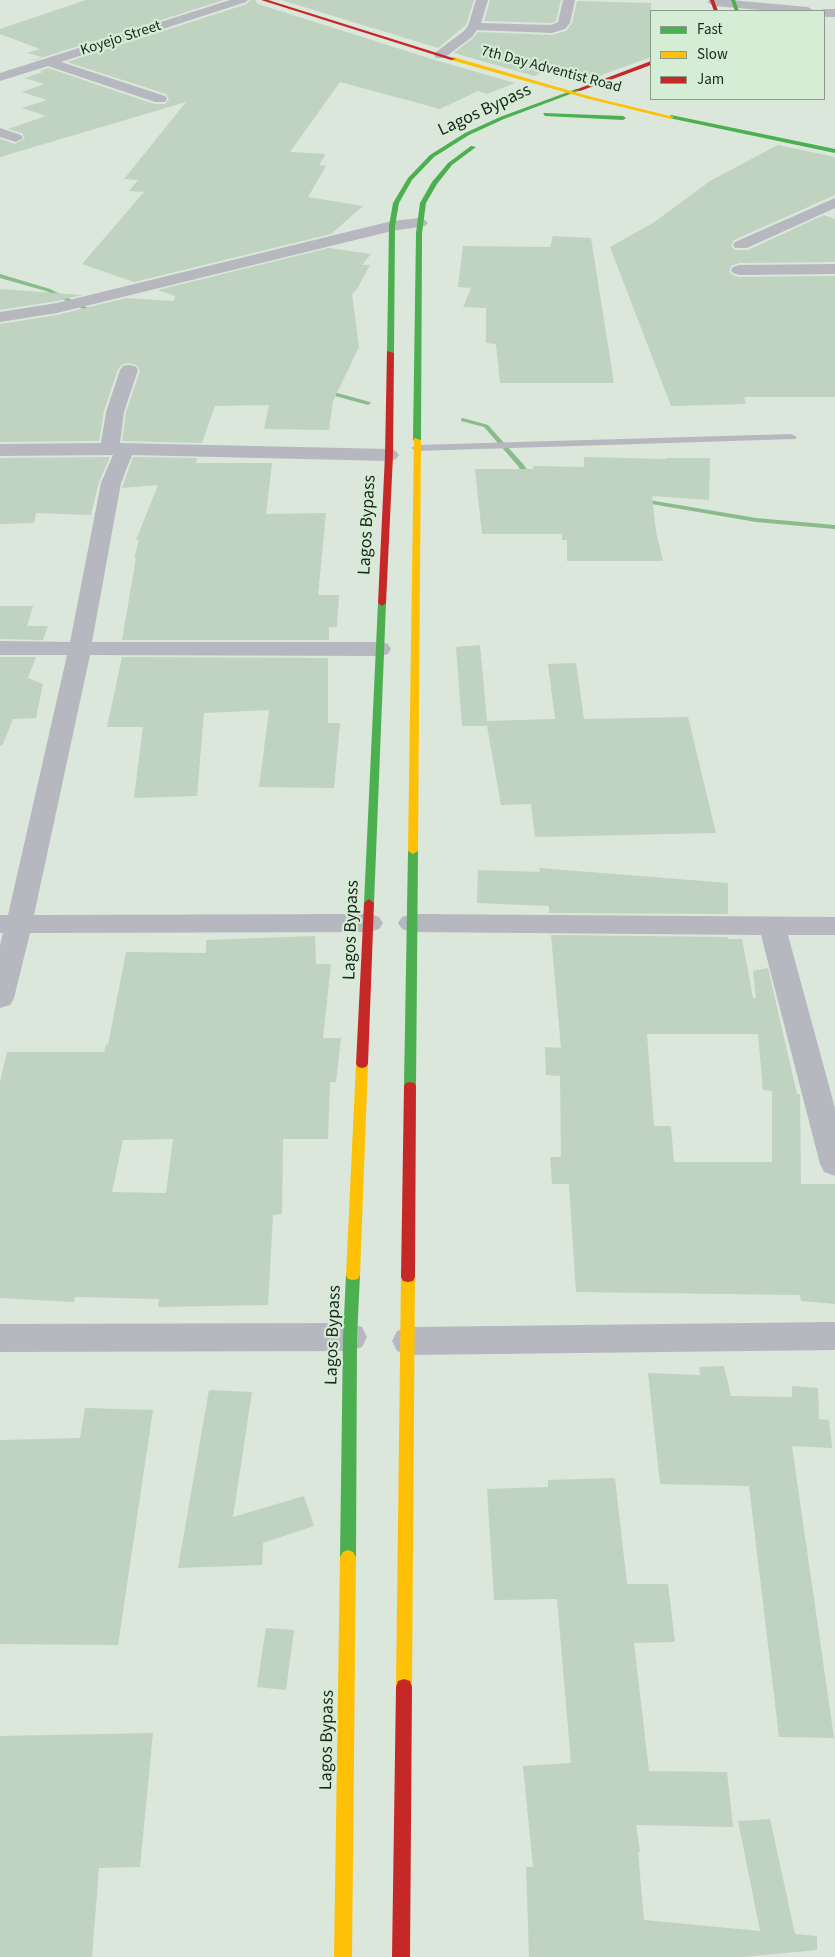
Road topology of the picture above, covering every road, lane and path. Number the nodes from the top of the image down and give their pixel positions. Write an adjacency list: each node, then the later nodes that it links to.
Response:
1 (242, 0): 10 (street, Koyejo Street)
2 (263, 0): 9 (main road, 7th Day Adventist Road)
3 (482, 0): 8 (street)
4 (569, 0): 8 (street)
5 (714, 4): 6 (street)
6 (735, 5): 7 (street)
7 (796, 10)
8 (474, 26): 9 (street)
9 (440, 55): 14 (main road, 7th Day Adventist Road)
10 (49, 62): 13 (street, Koyejo Street); 16 (street)
11 (650, 63): 14 (main road, Lagos Bypass)
12 (650, 74): 15 (main road, Lagos Bypass)
13 (0, 77)
14 (572, 92): 15 (main road, 7th Day Adventist Road); 26 (main road, Lagos Bypass)
15 (591, 98): 17 (main road, Lagos Bypass); 18 (main road, 7th Day Adventist Road)
16 (160, 99)
17 (545, 114): 18 (main road); 19 (main road, Lagos Bypass)
18 (690, 122): 23 (main road, 7th Day Adventist Road)
19 (522, 123)
20 (0, 132): 21 (street)
21 (16, 138)
22 (481, 142): 25 (main road, Lagos Bypass)
23 (835, 150)
24 (835, 202): 27 (street)
25 (420, 223): 26 (street); 33 (main road, Lagos Bypass)
26 (392, 226): 30 (street); 36 (main road, Lagos Bypass)
27 (741, 245)
28 (835, 269): 29 (street)
29 (739, 270)
30 (0, 318)
31 (129, 370): 35 (street)
32 (791, 437): 33 (lane)
33 (417, 448): 41 (main road, Lagos Bypass)
34 (0, 450): 35 (street)
35 (117, 450): 36 (street); 38 (street)
36 (389, 455): 39 (main road, Lagos Bypass)
37 (0, 648): 38 (street)
38 (80, 648): 39 (street); 42 (street)
39 (380, 649): 40 (main road, Lagos Bypass)
40 (370, 923): 42 (street); 48 (main road, Lagos Bypass)
41 (411, 923): 43 (street); 50 (main road, Lagos Bypass)
42 (10, 924): 45 (street)
43 (772, 925): 44 (street); 46 (street)
44 (835, 926)
45 (0, 998)
46 (835, 1164)
47 (835, 1336): 50 (street)
48 (350, 1337): 49 (street); 51 (main road, Lagos Bypass)
49 (0, 1338)
50 (409, 1341): 52 (main road, Lagos Bypass)
51 (344, 1957)
52 (401, 1957)

